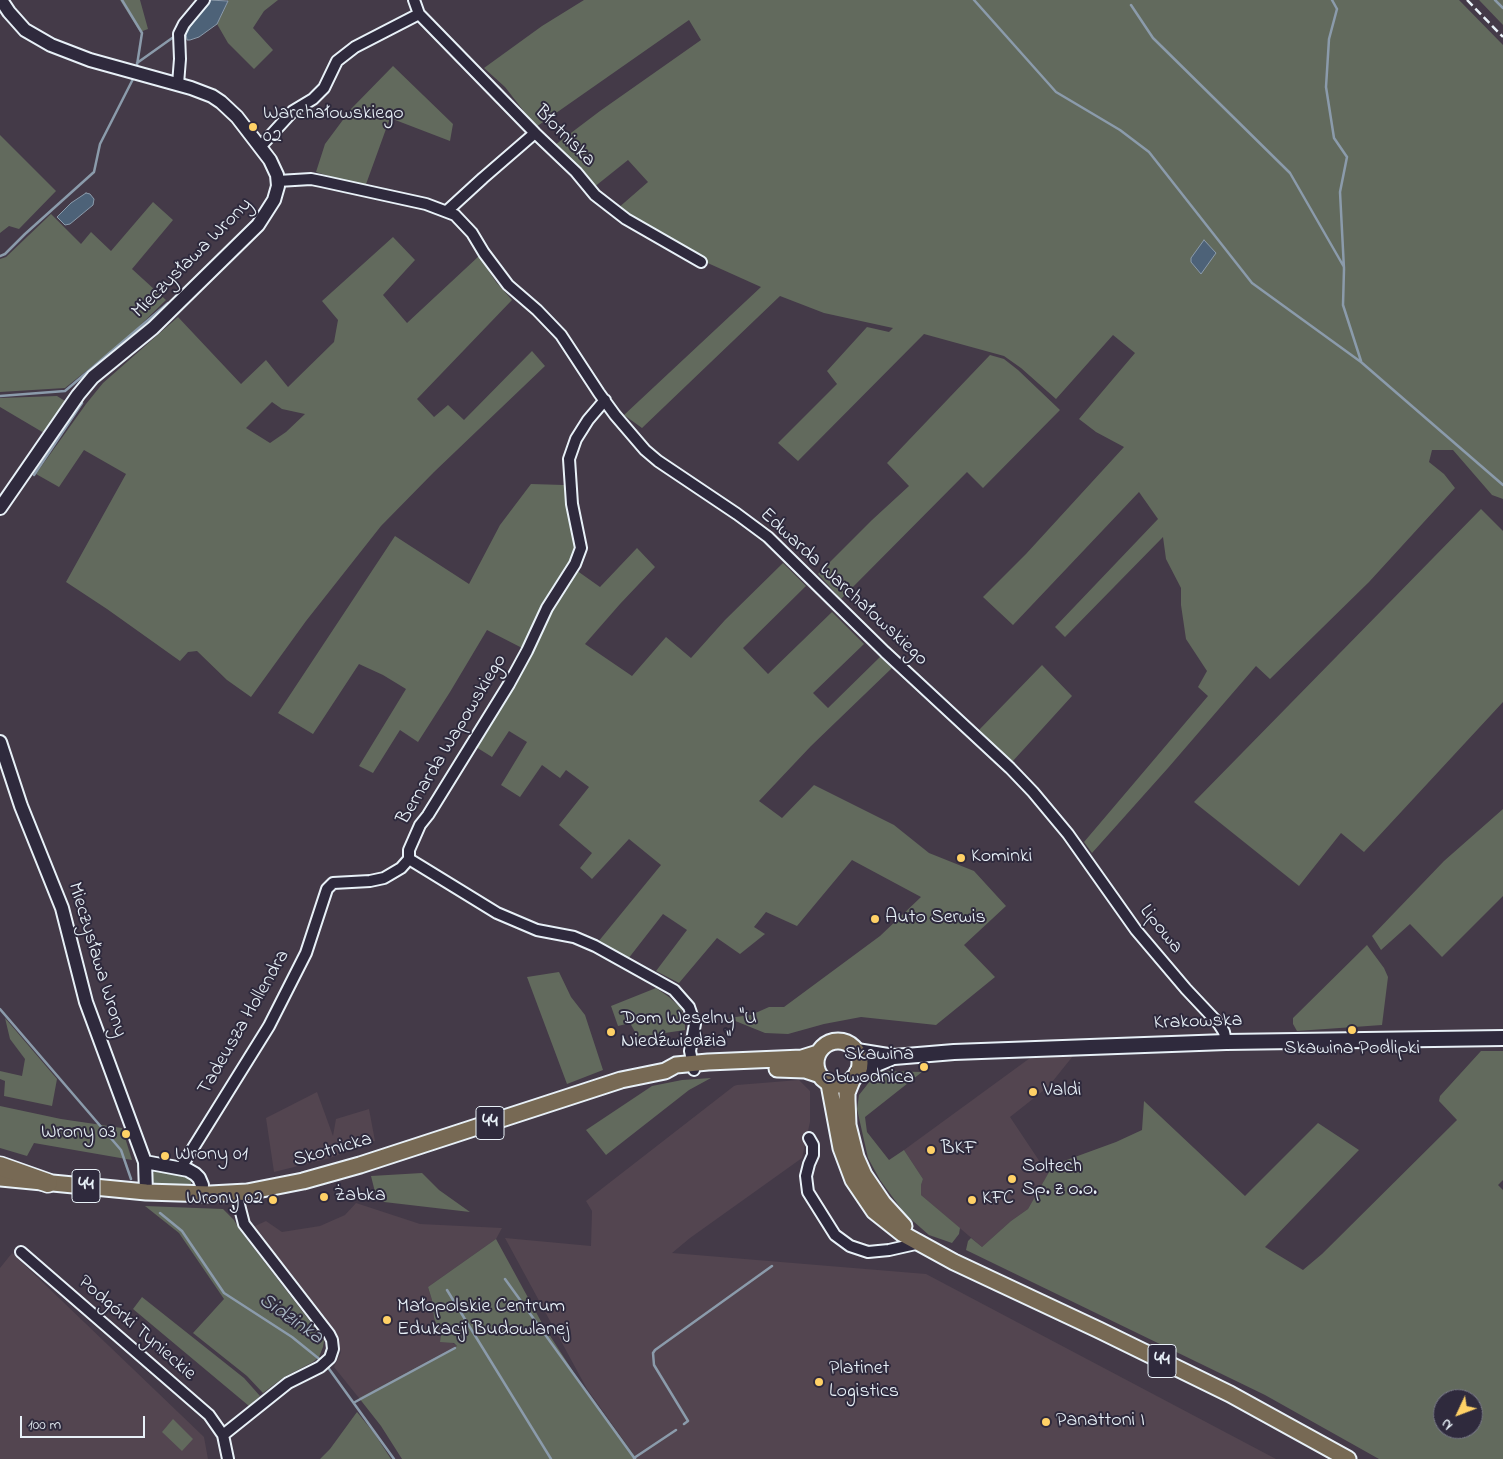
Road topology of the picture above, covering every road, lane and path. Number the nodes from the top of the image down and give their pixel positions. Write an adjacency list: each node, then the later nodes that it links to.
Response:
1 (1, 0): 5 (street)
2 (204, 0): 5 (street)
3 (414, 0): 4 (street, Błotniska)
4 (420, 14): 6 (street, Błotniska); 7 (street)
5 (178, 84): 7 (street)
6 (535, 133): 9 (street); 10 (street, Błotniska)
7 (260, 147): 8 (street)
8 (278, 181): 9 (street, Edwarda Warchałowskiego); 12 (street, Mieczysława Wrony)
9 (447, 211): 11 (street, Edwarda Warchałowskiego)
10 (701, 262)
11 (605, 400): 14 (street, Edwarda Warchałowskiego); 15 (street, Bernarda Wapowskiego)
12 (0, 508)
13 (0, 742): 27 (street, Mieczysława Wrony)
14 (1070, 837): 17 (street, Lipowa)
15 (409, 859): 22 (street); 29 (street, Tadeusza Hollendra)
16 (1503, 1038): 17 (main road, Krakowska)
17 (1226, 1042): 20 (main road, Krakowska)
18 (857, 1051): 19 (main road, 44); 20 (main road, Krakowska); 24 (main road, 44)
19 (818, 1052): 21 (main road, 44); 23 (main road)
20 (894, 1057): 24 (main road, Krakowska)
21 (747, 1065): 22 (main road, Skotnicka / 44); 23 (main road, 44)
22 (693, 1067): 33 (main road, Skotnicka / 44)
23 (817, 1074): 25 (main road, 44)
24 (855, 1075): 25 (main road); 36 (main road, 44)
25 (829, 1084): 35 (main road, 44)
26 (809, 1138): 37 (street)
27 (145, 1162): 29 (street); 32 (street, Mieczysława Wrony)
28 (0, 1166): 31 (highway)
29 (180, 1169): 34 (street)
30 (0, 1178): 31 (main road, Skotnicka / 44)
31 (48, 1183): 32 (main road, Skotnicka / 44)
32 (146, 1192): 34 (main road, Skotnicka / 44)
33 (236, 1193): 34 (main road, Skotnicka / 44); 39 (street)
34 (201, 1194)
35 (896, 1229): 36 (main road, 44); 37 (street)
36 (923, 1245): 37 (street); 41 (main road, 44)
37 (890, 1250)
38 (21, 1252): 39 (street, Podgórki Tynieckie)
39 (223, 1435): 40 (street, Podgórki Tynieckie)
40 (228, 1459)
41 (1348, 1459)

